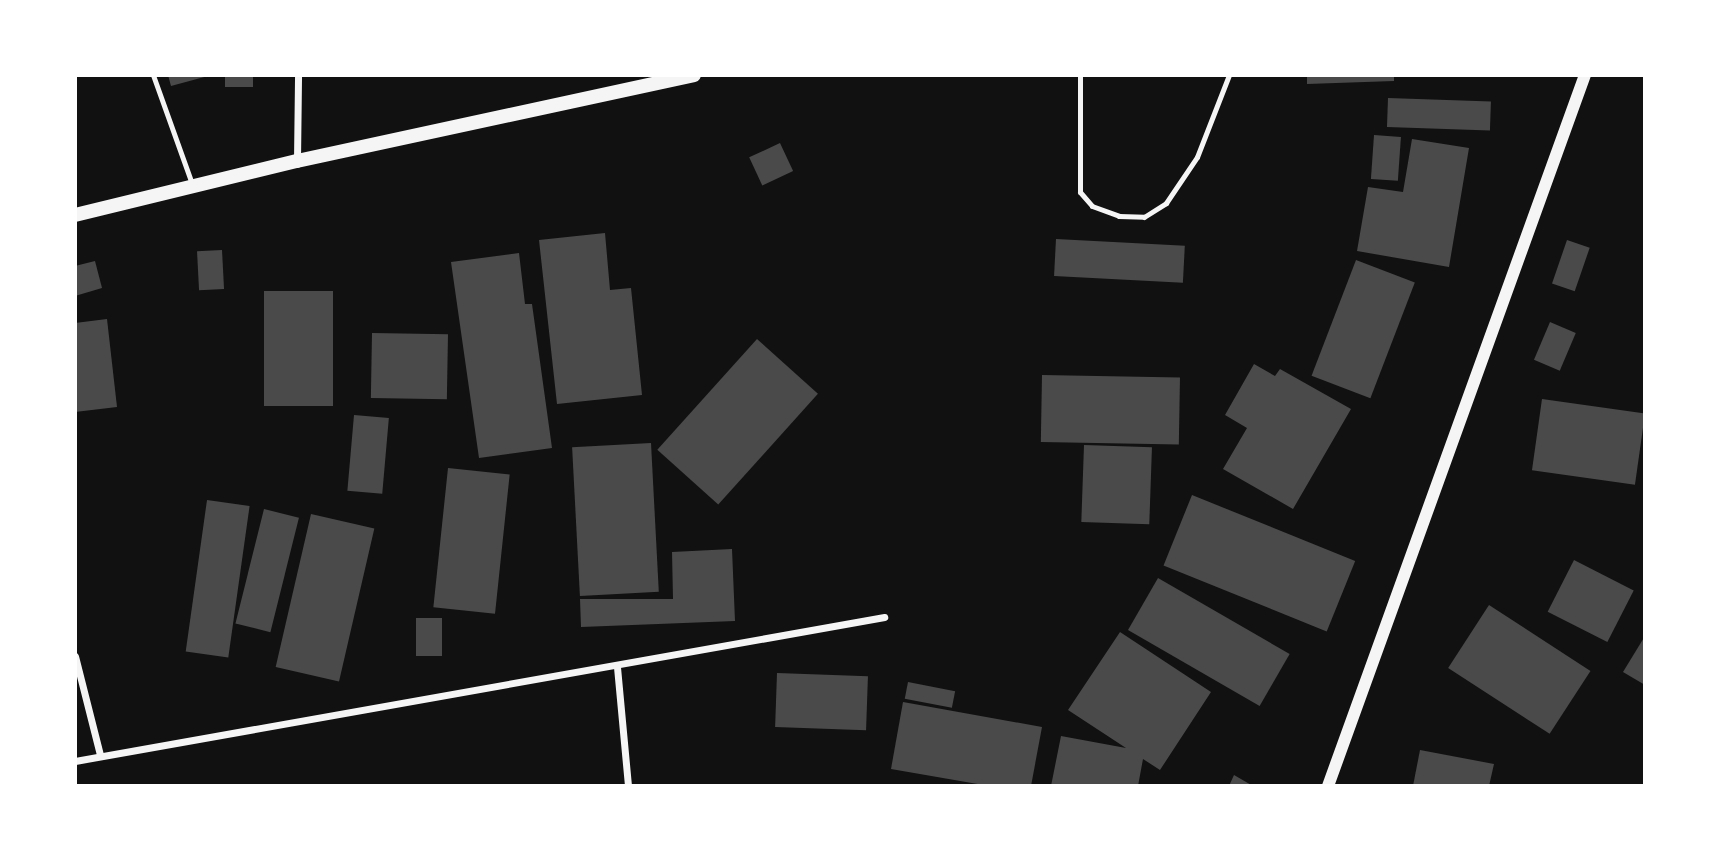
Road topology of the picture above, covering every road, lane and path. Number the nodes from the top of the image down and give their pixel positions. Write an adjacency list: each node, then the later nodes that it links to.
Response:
1 (153, 75): 8 (lane)
2 (298, 75): 7 (street)
3 (694, 75): 7 (main road)
4 (1080, 75): 5 (lane)
5 (1229, 75)
6 (1586, 75): 16 (street)
7 (297, 161): 8 (main road)
8 (193, 186): 9 (main road)
9 (75, 215)
10 (884, 617): 12 (street)
11 (75, 656): 13 (street)
12 (617, 667): 13 (street); 15 (street)
13 (100, 755): 14 (street)
14 (75, 761)
15 (628, 786)
16 (1328, 786)

